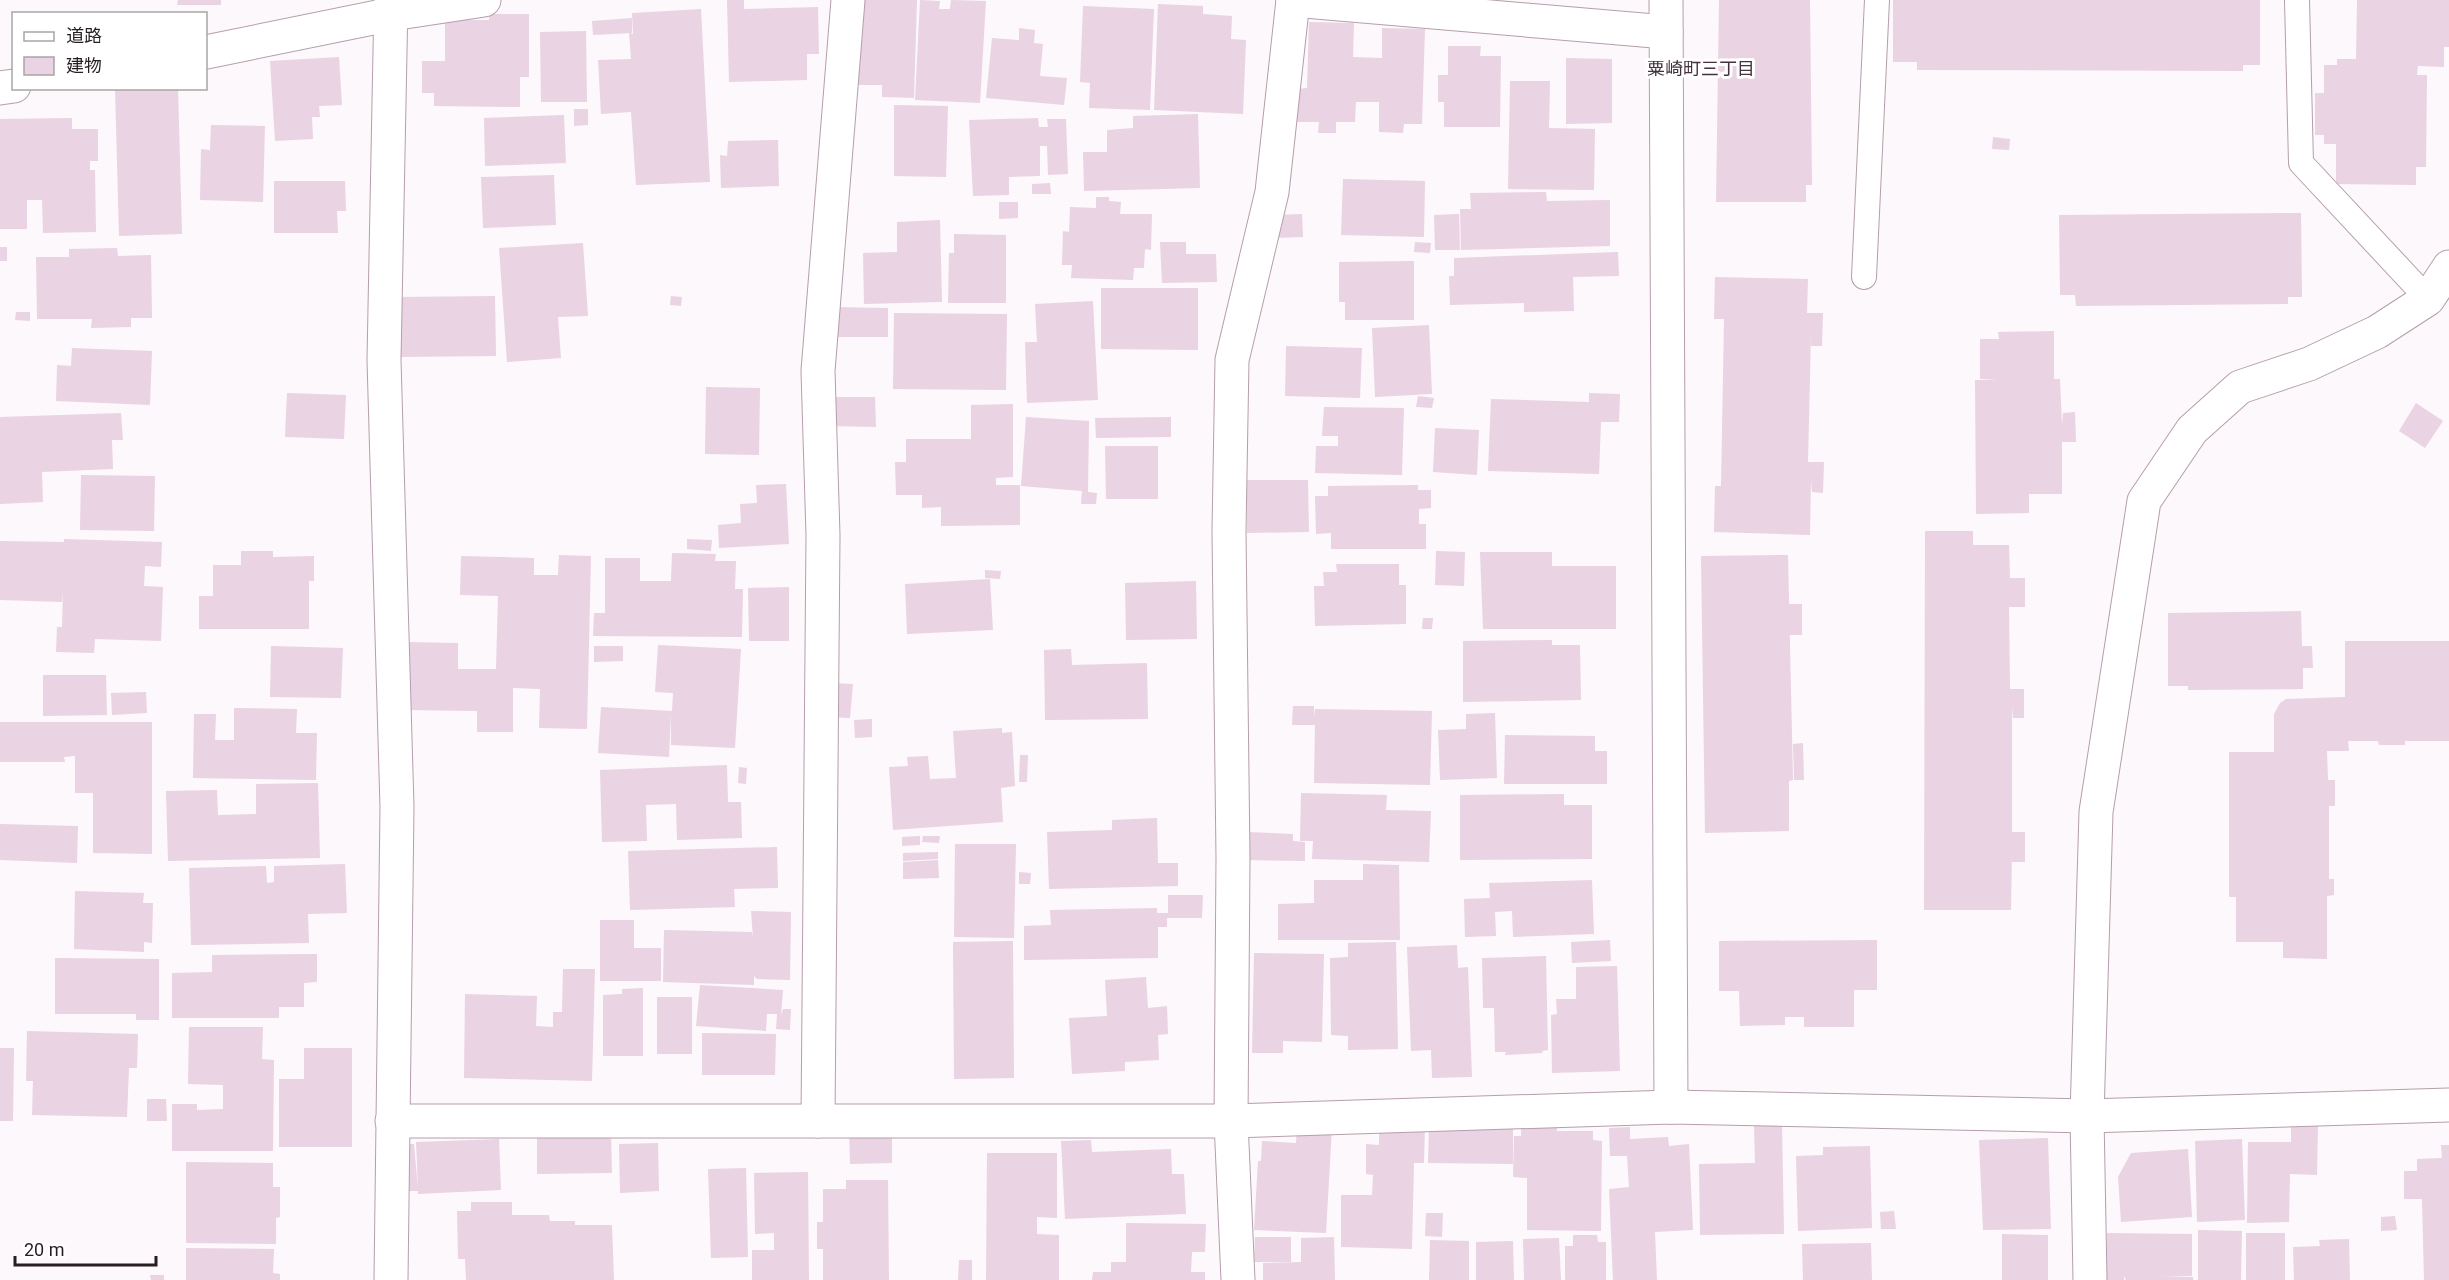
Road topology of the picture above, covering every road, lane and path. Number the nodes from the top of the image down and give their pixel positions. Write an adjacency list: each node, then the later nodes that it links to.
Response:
1 (484, 0): 7 (street)
2 (848, 0): 17 (street)
3 (1293, 0): 8 (street); 18 (street)
4 (1666, 0): 8 (street)
5 (1877, 0): 11 (lane)
6 (2297, 0): 12 (lane)
7 (392, 7): 9 (street); 16 (street)
8 (1666, 33): 14 (street)
9 (207, 52)
10 (2449, 267): 12 (street)
11 (1864, 277)
12 (2428, 299): 15 (street)
13 (2449, 1105): 15 (street)
14 (1671, 1107): 15 (street); 18 (street)
15 (2087, 1116): 21 (street)
16 (392, 1121): 17 (street); 19 (street)
17 (818, 1121): 18 (street)
18 (1231, 1121): 20 (street)
19 (391, 1280)
20 (1238, 1280)
21 (2090, 1280)

